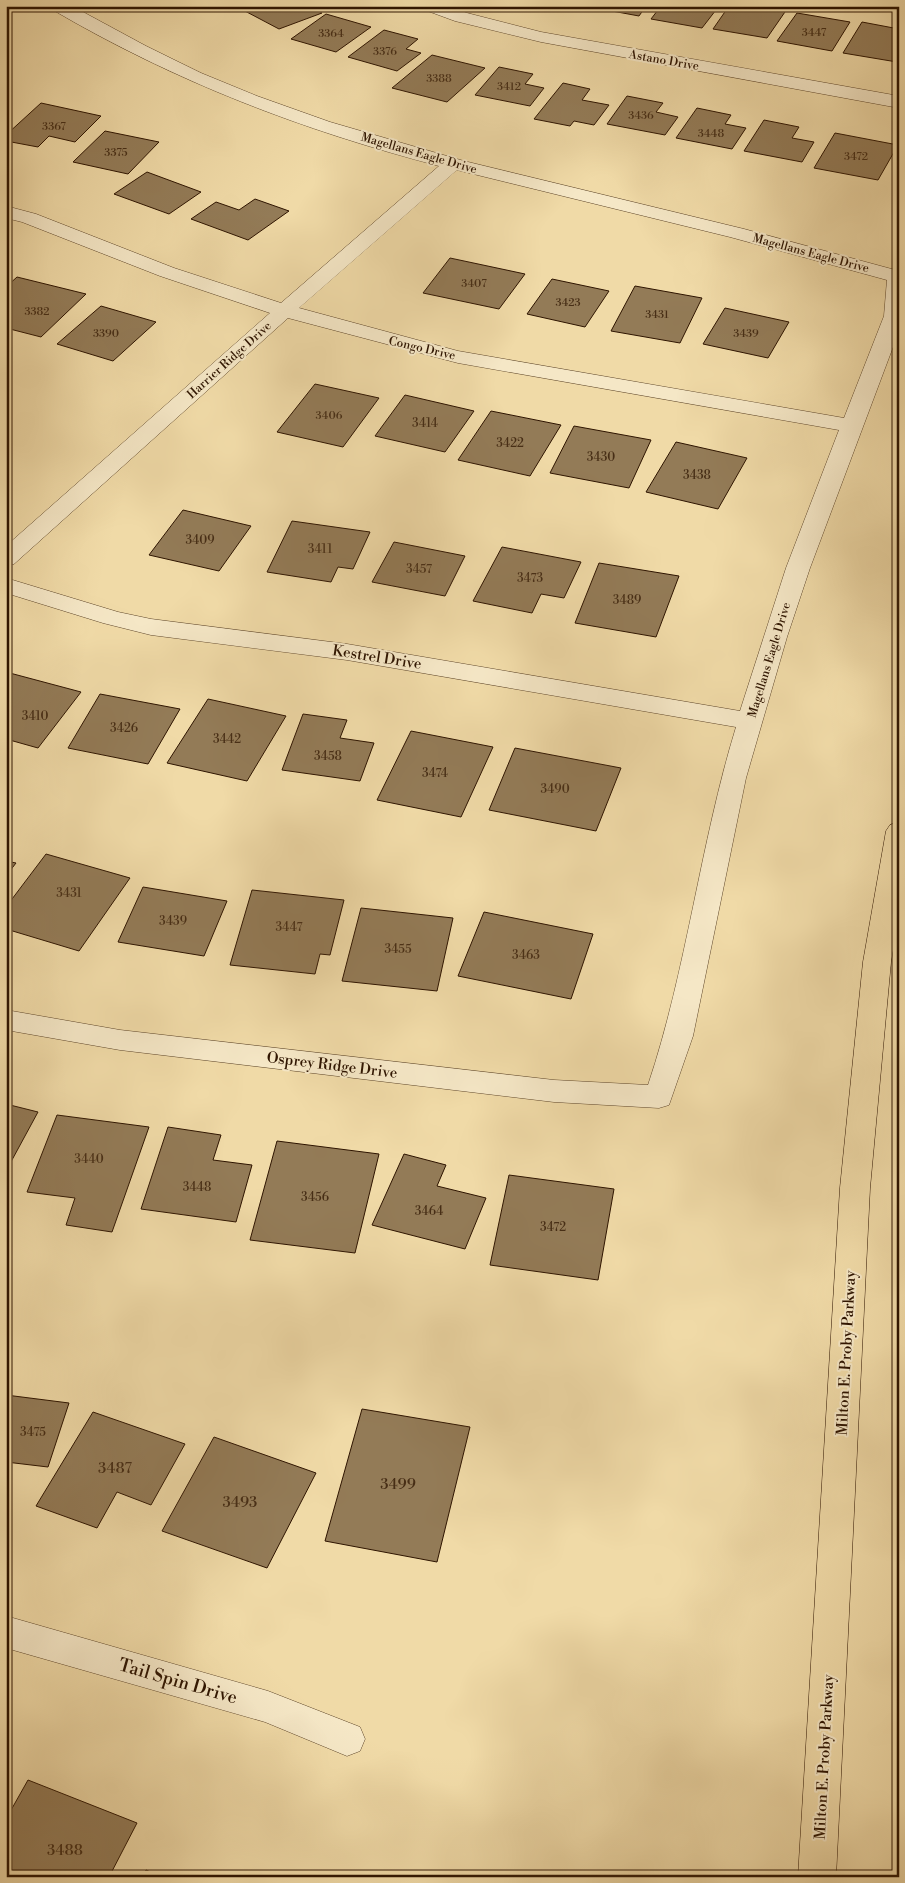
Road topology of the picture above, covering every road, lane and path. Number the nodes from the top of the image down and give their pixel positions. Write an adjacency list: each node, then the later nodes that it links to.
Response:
1 (59, 6): 4 (street, Magellans Eagle Drive)
2 (431, 6): 3 (street, Astano Drive)
3 (899, 102)
4 (453, 164): 6 (street, Harrier Ridge Drive); 7 (street, Magellans Eagle Drive)
5 (6, 212): 6 (street, Congo Drive)
6 (285, 310): 7 (street, Congo Drive); 8 (street, Harrier Ridge Drive)
7 (853, 426): 10 (street, Magellans Eagle Drive)
8 (6, 559)
9 (6, 585): 10 (street, Kestrel Drive)
10 (750, 721): 13 (street, Magellans Eagle Drive)
11 (899, 831): 16 (highway, Milton E. Proby Parkway)
12 (6, 1020): 13 (street, Osprey Ridge Drive)
13 (659, 1097)
14 (6, 1632): 15 (street, Tail Spin Drive)
15 (346, 1739)
16 (817, 1877)

